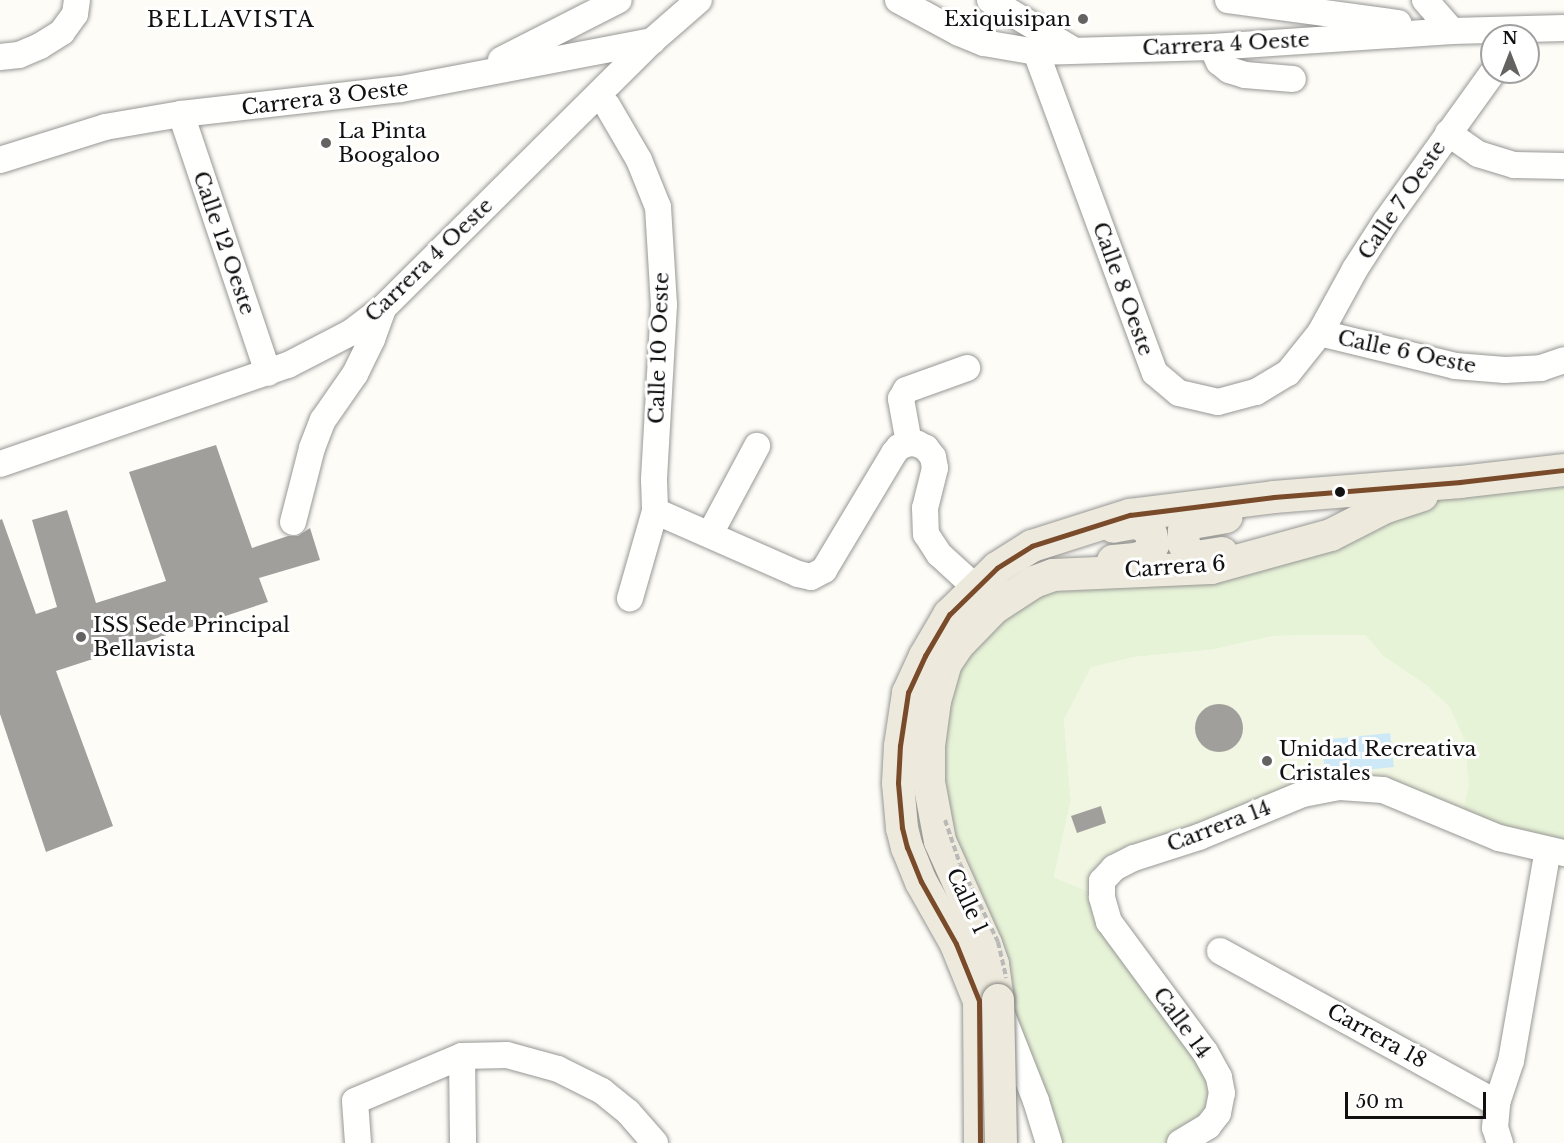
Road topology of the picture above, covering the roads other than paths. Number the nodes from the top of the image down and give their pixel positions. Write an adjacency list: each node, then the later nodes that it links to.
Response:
1 (77, 0): 16 (street)
2 (619, 0): 17 (street)
3 (699, 0): 12 (street, Carrera 4 Oeste)
4 (898, 0): 15 (street, Carrera 4 Oeste)
5 (990, 0): 14 (street)
6 (1228, 0): 9 (street)
7 (1425, 0): 9 (street)
8 (1564, 28): 11 (street, Carrera 4 Oeste)
9 (1452, 31): 10 (street, Carrera 4 Oeste); 13 (street, Carrera 4 Oeste)
10 (1480, 31)
11 (1540, 31)
12 (652, 41): 17 (street, Carrera 3 Oeste); 25 (street, Carrera 4 Oeste)
13 (1212, 47): 14 (street, Carrera 4 Oeste); 18 (street)
14 (1072, 49): 15 (street, Carrera 4 Oeste)
15 (1036, 52): 26 (street, Calle 8 Oeste)
16 (0, 57)
17 (465, 78): 21 (street, Carrera 3 Oeste)
18 (1293, 79)
19 (1484, 84): 22 (street, Calle 7 Oeste)
20 (608, 105): 36 (street, Calle 10 Oeste)
21 (181, 114): 23 (street, Carrera 3 Oeste); 29 (street, Calle 12 Oeste)
22 (1448, 133): 24 (street); 26 (street, Calle 7 Oeste)
23 (0, 160)
24 (1564, 166)
25 (383, 308): 29 (street, Carrera 4 Oeste); 37 (street)
26 (1320, 333): 27 (street, Calle 6 Oeste)
27 (1564, 360)
28 (967, 368): 30 (street)
29 (268, 373): 32 (street, Carrera 4 Oeste)
30 (909, 443): 38 (street); 42 (street)
31 (757, 446): 38 (street)
32 (0, 464)
33 (1564, 470): 34 (main road, Carrera 6)
34 (1460, 482): 35 (main road, Carrera 6); 39 (main road, Carrera 6)
35 (1320, 495): 39 (main road); 40 (main road, Carrera 6)
36 (655, 511): 38 (street); 43 (street, Calle 10 Oeste)
37 (293, 522)
38 (710, 534)
39 (1331, 535): 41 (main road, Carrera 6)
40 (1053, 537): 41 (main road); 42 (main road, Carrera 6)
41 (1044, 579): 42 (main road, Carrera 6); 44 (main road)
42 (975, 586): 48 (main road, Carrera 6)
43 (630, 598)
44 (946, 663): 50 (street); 57 (main road, Calle 1, bridge)
45 (1556, 852): 46 (street, Carrera 14); 51 (street)
46 (1102, 897): 52 (street, Calle 14)
47 (1220, 951): 51 (street, Carrera 18)
48 (979, 1001): 50 (street); 56 (main road)
49 (462, 1056): 53 (street); 54 (street); 55 (street)
50 (1036, 1101): 58 (street)
51 (1497, 1102): 60 (street)
52 (1213, 1135): 59 (street, Calle 14)
53 (358, 1143)
54 (463, 1143)
55 (655, 1143)
56 (980, 1143)
57 (1001, 1143)
58 (1049, 1143)
59 (1180, 1143)
60 (1500, 1143)

